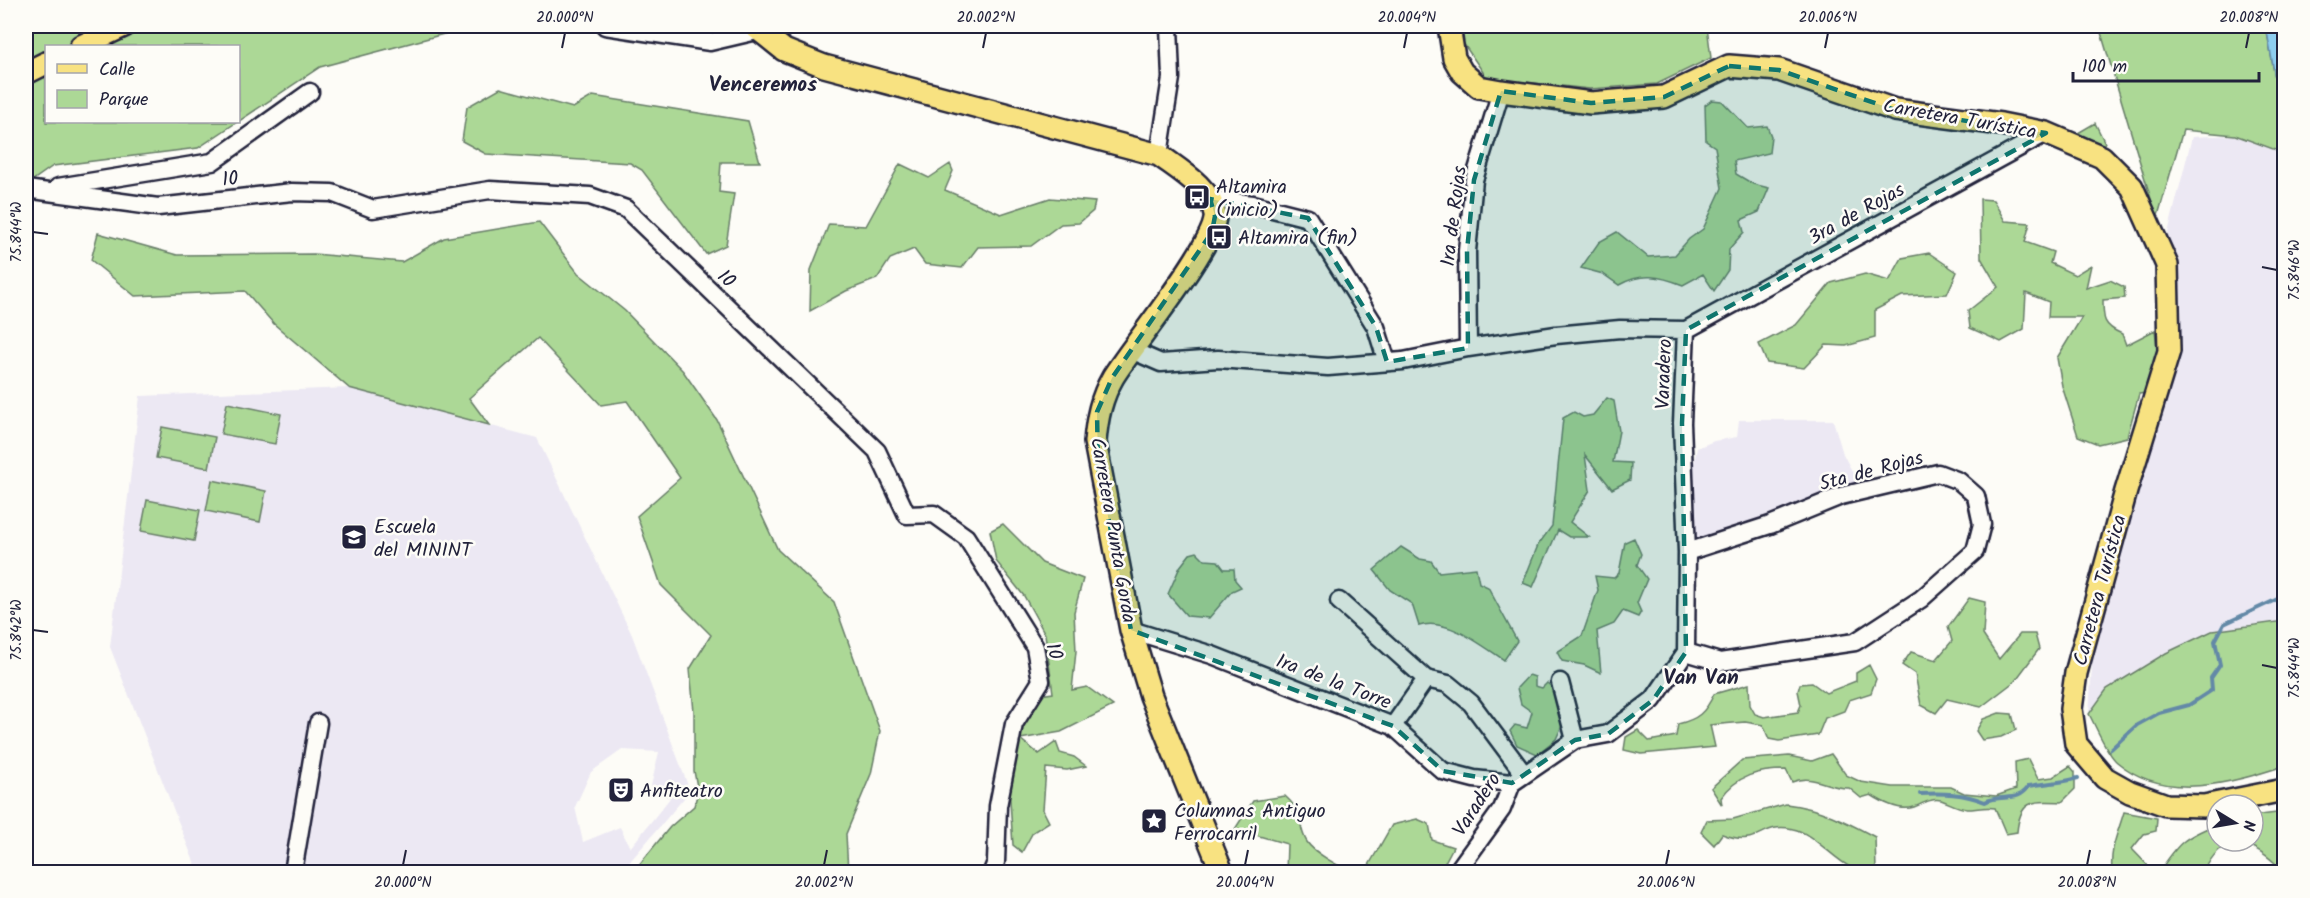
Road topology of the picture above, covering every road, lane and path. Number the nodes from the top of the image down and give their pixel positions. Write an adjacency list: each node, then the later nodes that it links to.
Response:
1 (124, 26): 6 (main road)
2 (605, 26): 5 (street)
3 (1169, 26): 12 (street)
4 (1449, 26): 10 (main road, Carretera Turística)
5 (755, 28): 12 (main road)
6 (83, 45)
7 (45, 64): 8 (main road)
8 (26, 73)
9 (310, 92): 14 (street)
10 (1501, 92): 11 (main road, Carretera Turística); 17 (street, 1ra de Rojas)
11 (2046, 133): 16 (street, 3ra de Rojas); 30 (main road, Carretera Turística)
12 (1159, 155): 15 (main road)
13 (26, 189): 14 (street, 10)
14 (43, 189): 33 (street, 10)
15 (1210, 199): 18 (main road, Carretera Punta Gorda); 19 (street)
16 (1686, 330): 17 (street, Varadero); 20 (street, Varadero)
17 (1468, 348): 19 (street, Varadero)
18 (1131, 350): 19 (street, Varadero); 22 (main road, Carretera Punta Gorda)
19 (1387, 362)
20 (1687, 552): 23 (street, Varadero); 23 (street, 5ta de Rojas)
21 (1340, 601): 24 (street)
22 (1131, 630): 27 (street, 1ra de la Torre); 34 (main road, Carretera Punta Gorda)
23 (1686, 652): 28 (street, Varadero)
24 (1426, 679): 27 (street); 29 (street)
25 (1560, 682): 28 (street)
26 (318, 723): 32 (street)
27 (1393, 726): 29 (street, 1ra de la Torre)
28 (1575, 740): 29 (street, Varadero)
29 (1518, 779): 31 (street, Varadero)
30 (2284, 790)
31 (1458, 870)
32 (293, 873)
33 (992, 873)
34 (1222, 873)

